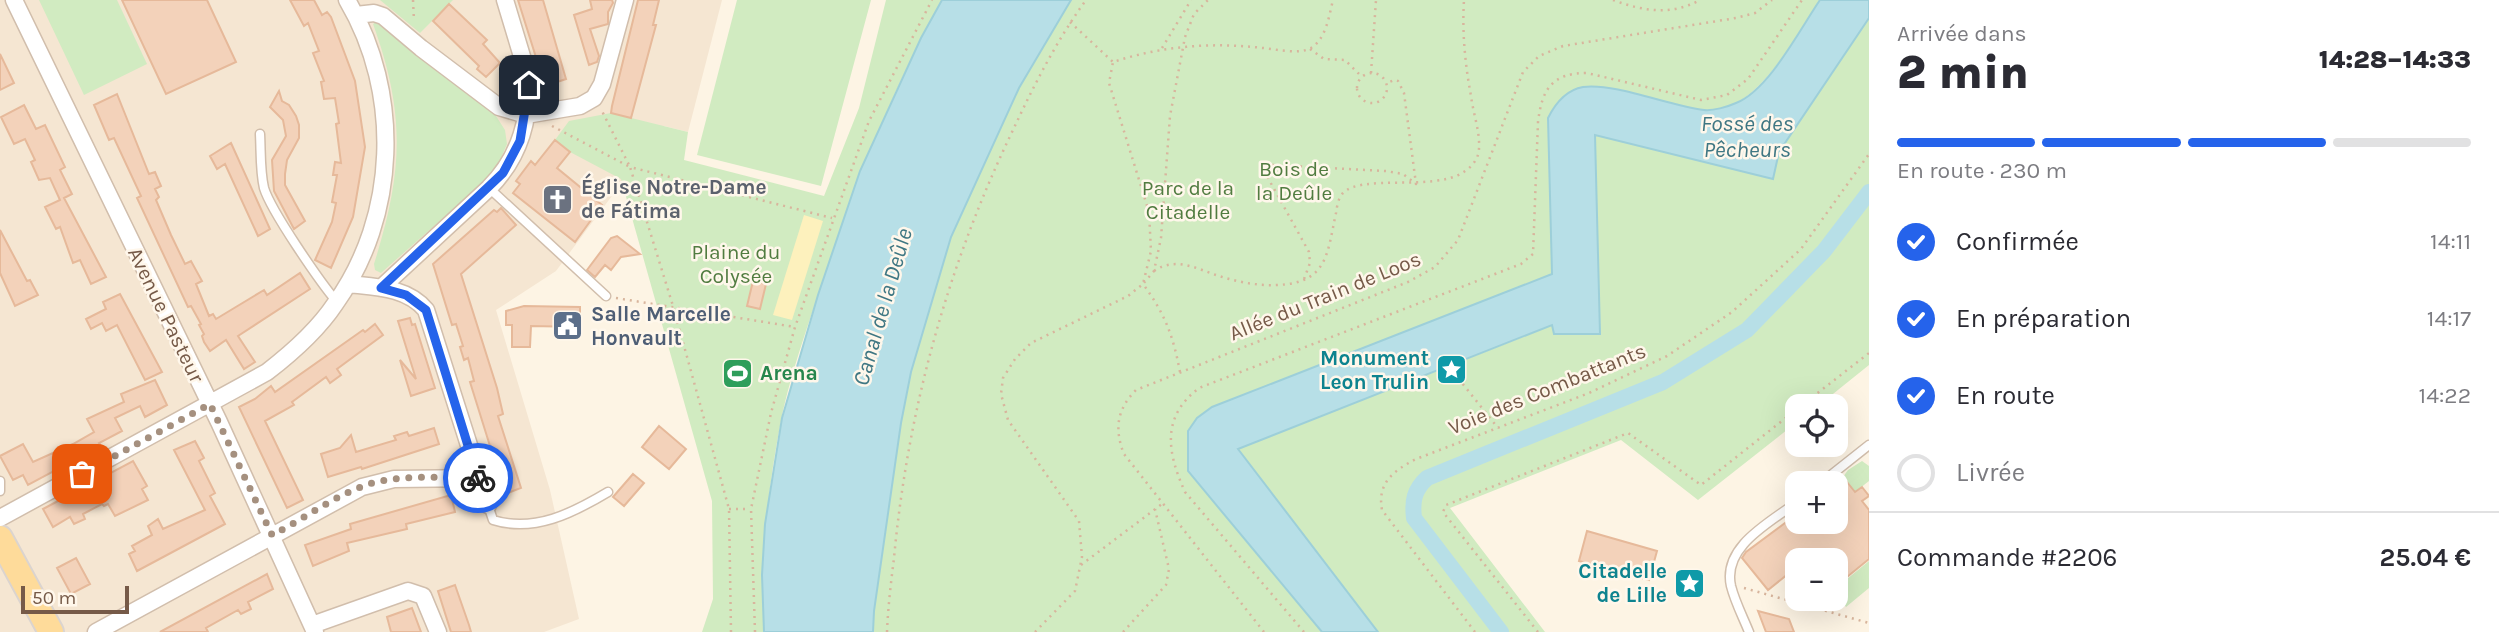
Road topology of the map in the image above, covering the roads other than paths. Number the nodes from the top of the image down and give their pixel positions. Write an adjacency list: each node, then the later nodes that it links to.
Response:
1 (14, 0): 13 (street, Avenue Pasteur)
2 (347, 0): 5 (street)
3 (505, 0): 6 (street)
4 (625, 0): 6 (street)
5 (356, 15): 6 (street); 9 (street)
6 (533, 114): 8 (street)
7 (260, 134): 12 (lane)
8 (489, 188): 10 (street); 11 (lane)
9 (348, 284): 10 (street); 12 (street)
10 (381, 288): 16 (street)
11 (606, 296)
12 (337, 302): 13 (street)
13 (210, 404): 22 (street); 23 (street, Avenue Pasteur)
14 (1869, 445): 15 (lane)
15 (1836, 471)
16 (480, 478): 20 (street); 23 (street)
17 (0, 481): 18 (lane)
18 (0, 491)
19 (608, 492): 20 (lane)
20 (488, 505)
21 (1785, 511): 31 (lane)
22 (0, 518)
23 (272, 535): 26 (street, Avenue Pasteur); 29 (street)
24 (0, 538): 28 (main road)
25 (0, 566): 27 (main road)
26 (314, 629): 30 (street)
27 (36, 632)
28 (51, 632)
29 (96, 632)
30 (438, 632)
31 (1749, 632)

